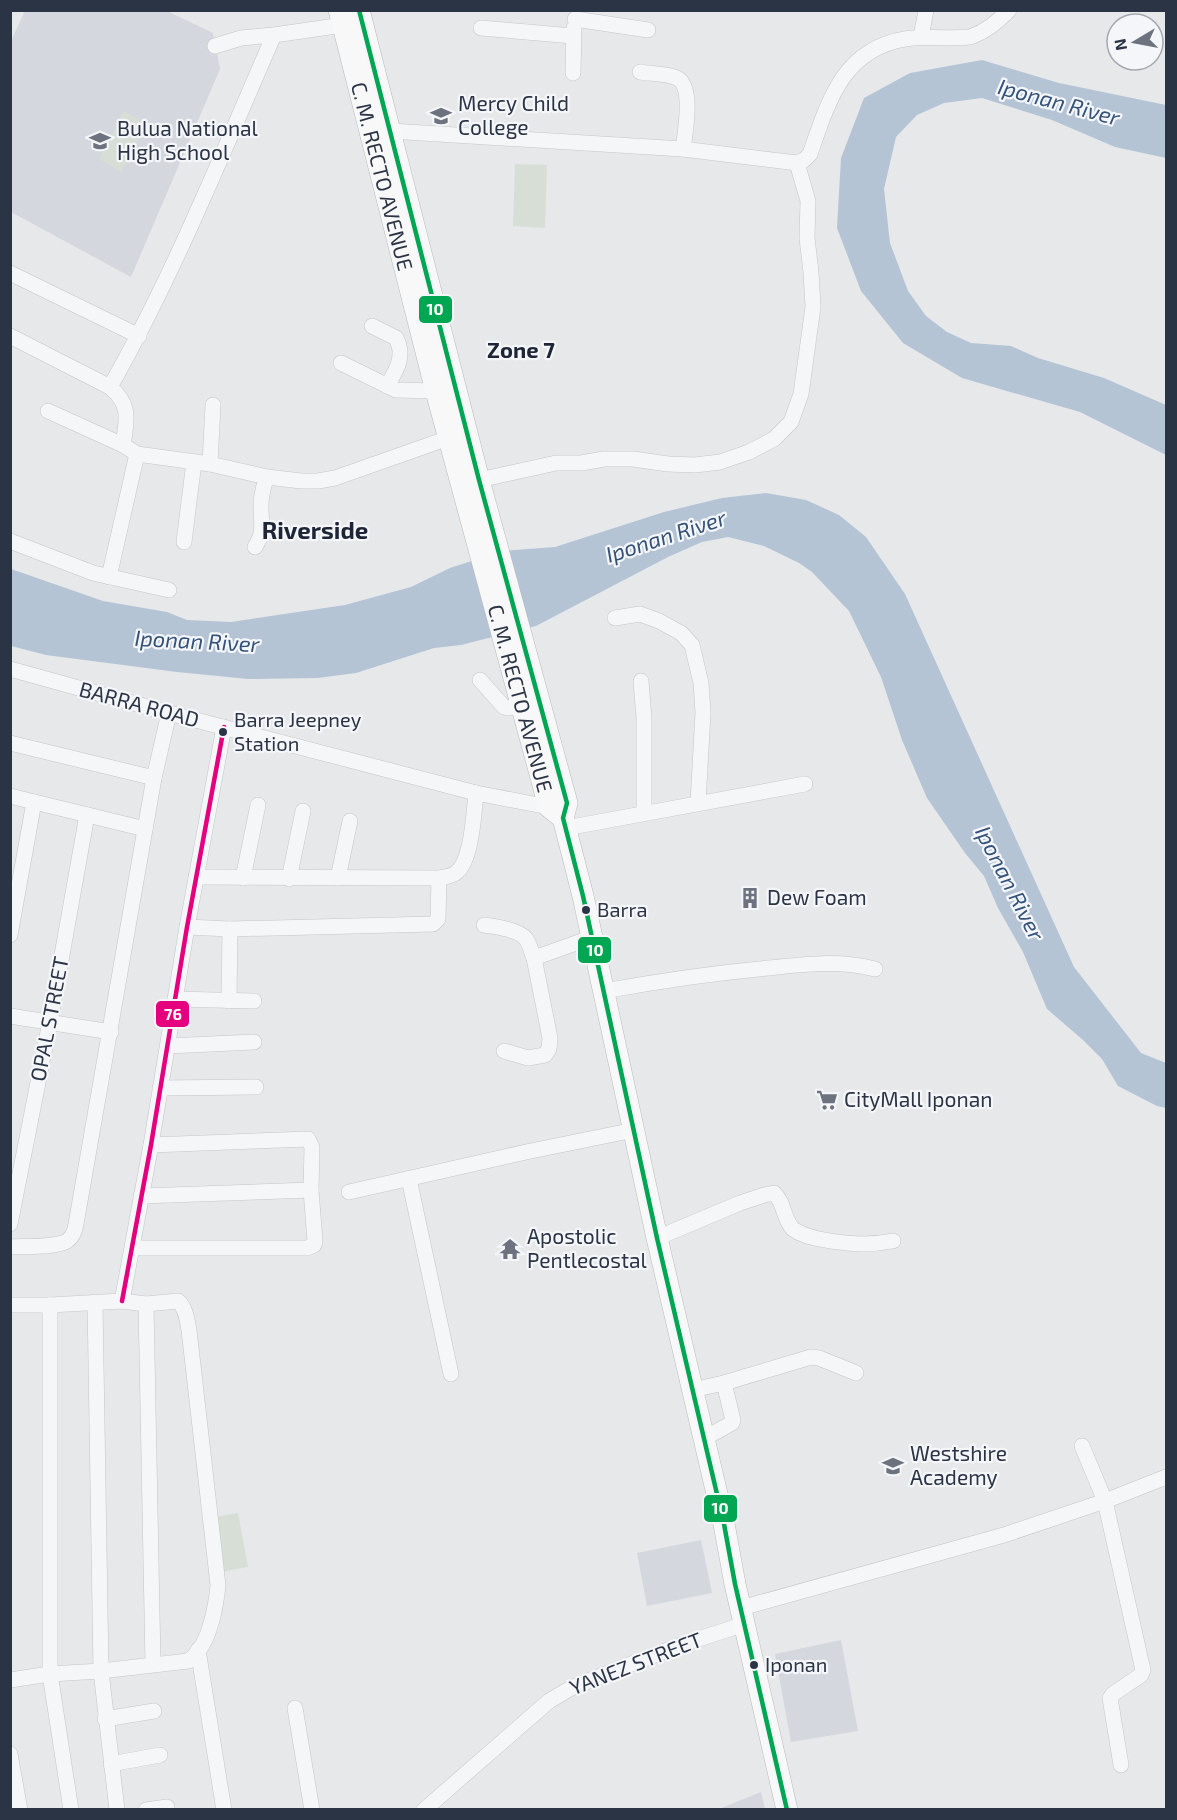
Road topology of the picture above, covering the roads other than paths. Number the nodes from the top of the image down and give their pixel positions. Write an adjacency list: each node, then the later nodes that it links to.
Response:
1 (359, 10): 14 (highway, C. M. RECTO AVENUE)
2 (926, 10): 10 (street)
3 (1009, 10): 10 (street)
4 (576, 15): 7 (street); 9 (street)
5 (341, 18): 8 (street); 24 (highway, C. M. RECTO AVENUE)
6 (481, 28): 9 (street)
7 (648, 30)
8 (274, 35): 11 (street); 20 (street)
9 (573, 36): 13 (street)
10 (921, 37): 16 (street)
11 (215, 46)
12 (640, 72): 15 (street)
13 (573, 73)
14 (390, 131): 15 (street); 27 (highway, C. M. RECTO AVENUE)
15 (683, 149): 16 (street)
16 (797, 163): 33 (street)
17 (10, 273): 20 (street)
18 (372, 326): 22 (street)
19 (10, 336): 23 (street)
20 (140, 336): 23 (street)
21 (341, 363): 22 (street)
22 (387, 386): 24 (street)
23 (110, 387): 28 (street)
24 (436, 392): 27 (highway, C. M. RECTO AVENUE)
25 (213, 405): 31 (street)
26 (48, 411): 28 (street)
27 (457, 434): 32 (street); 33 (highway, C. M. RECTO AVENUE); 34 (highway, C. M. RECTO AVENUE)
28 (123, 444): 29 (street)
29 (137, 454): 30 (street); 38 (street)
30 (194, 462): 31 (street); 36 (street)
31 (210, 464): 32 (street)
32 (267, 477): 37 (street)
33 (479, 480): 34 (highway, C. M. RECTO AVENUE)
34 (481, 524): 44 (highway, C. M. RECTO AVENUE); 57 (highway, C. M. RECTO AVENUE)
35 (10, 541): 38 (street)
36 (184, 542)
37 (255, 548)
38 (108, 577): 39 (street)
39 (169, 590)
40 (615, 618): 53 (street)
41 (10, 669): 45 (street, BARRA ROAD)
42 (480, 680): 44 (street)
43 (641, 681): 56 (street)
44 (521, 706): 57 (highway, C. M. RECTO AVENUE)
45 (169, 713): 46 (street, BARRA ROAD); 48 (street)
46 (224, 727): 50 (street, BARRA ROAD); 61 (street)
47 (10, 743): 48 (street)
48 (154, 777): 60 (street)
49 (805, 784): 53 (street)
50 (476, 793): 57 (street, BARRA ROAD); 64 (street)
51 (10, 796): 52 (street)
52 (34, 802): 58 (street); 69 (street)
53 (698, 803): 56 (street)
54 (258, 805): 62 (street)
55 (303, 811): 65 (street)
56 (645, 812): 57 (street)
57 (561, 814): 70 (highway)
58 (87, 815): 60 (street); 78 (street, OPAL STREET)
59 (350, 821): 63 (street)
60 (145, 829): 79 (street)
61 (196, 877): 62 (street); 67 (street)
62 (243, 878): 65 (street)
63 (338, 878): 64 (street); 65 (street)
64 (439, 878): 68 (street)
65 (289, 879)
66 (484, 925): 71 (street)
67 (187, 927): 68 (street); 74 (street)
68 (230, 929): 76 (street)
69 (10, 934)
70 (592, 937): 71 (street); 73 (highway)
71 (534, 957): 82 (street)
72 (875, 969): 73 (street)
73 (604, 991): 85 (highway)
74 (175, 999): 76 (street); 81 (street)
75 (254, 1000): 76 (street)
76 (229, 1001)
77 (10, 1016): 78 (street)
78 (50, 1022): 79 (street); 91 (street, OPAL STREET)
79 (111, 1032): 94 (street)
80 (254, 1042): 81 (street)
81 (168, 1046): 84 (street)
82 (504, 1051)
83 (256, 1087): 84 (street)
84 (160, 1088): 86 (street)
85 (634, 1130): 87 (street); 92 (highway)
86 (151, 1145): 88 (street); 90 (street)
87 (409, 1179): 89 (street); 102 (street)
88 (311, 1190): 90 (street); 95 (street)
89 (349, 1192)
90 (141, 1196): 95 (street)
91 (10, 1224)
92 (657, 1238): 93 (street); 104 (highway)
93 (893, 1241)
94 (10, 1247)
95 (133, 1248): 96 (street)
96 (122, 1301): 97 (street); 98 (street)
97 (95, 1302): 100 (street); 112 (street)
98 (146, 1304): 110 (street); 111 (street)
99 (10, 1305): 100 (street)
100 (50, 1305): 113 (street)
101 (856, 1373): 103 (street)
102 (451, 1374)
103 (724, 1383): 104 (street); 105 (street)
104 (692, 1390): 105 (highway)
105 (703, 1440): 109 (highway)
106 (1082, 1446): 108 (street)
107 (1167, 1477): 108 (street, YANEZ STREET)
108 (1105, 1501): 109 (street, YANEZ STREET); 121 (street)
109 (743, 1616): 129 (street, YANEZ STREET); 130 (highway)
110 (198, 1650): 111 (street); 127 (street)
111 (153, 1664): 112 (street)
112 (100, 1671): 113 (street); 117 (street)
113 (50, 1674): 114 (street); 124 (street)
114 (10, 1680)
115 (296, 1708): 128 (street)
116 (154, 1711): 117 (street)
117 (105, 1719): 120 (street)
118 (10, 1754): 123 (street)
119 (159, 1755): 120 (street)
120 (111, 1764): 125 (street)
121 (1121, 1766)
122 (167, 1807): 126 (street)
123 (20, 1809)
124 (72, 1809)
125 (117, 1809)
126 (146, 1809)
127 (224, 1809)
128 (312, 1809)
129 (424, 1809)
130 (787, 1809)

